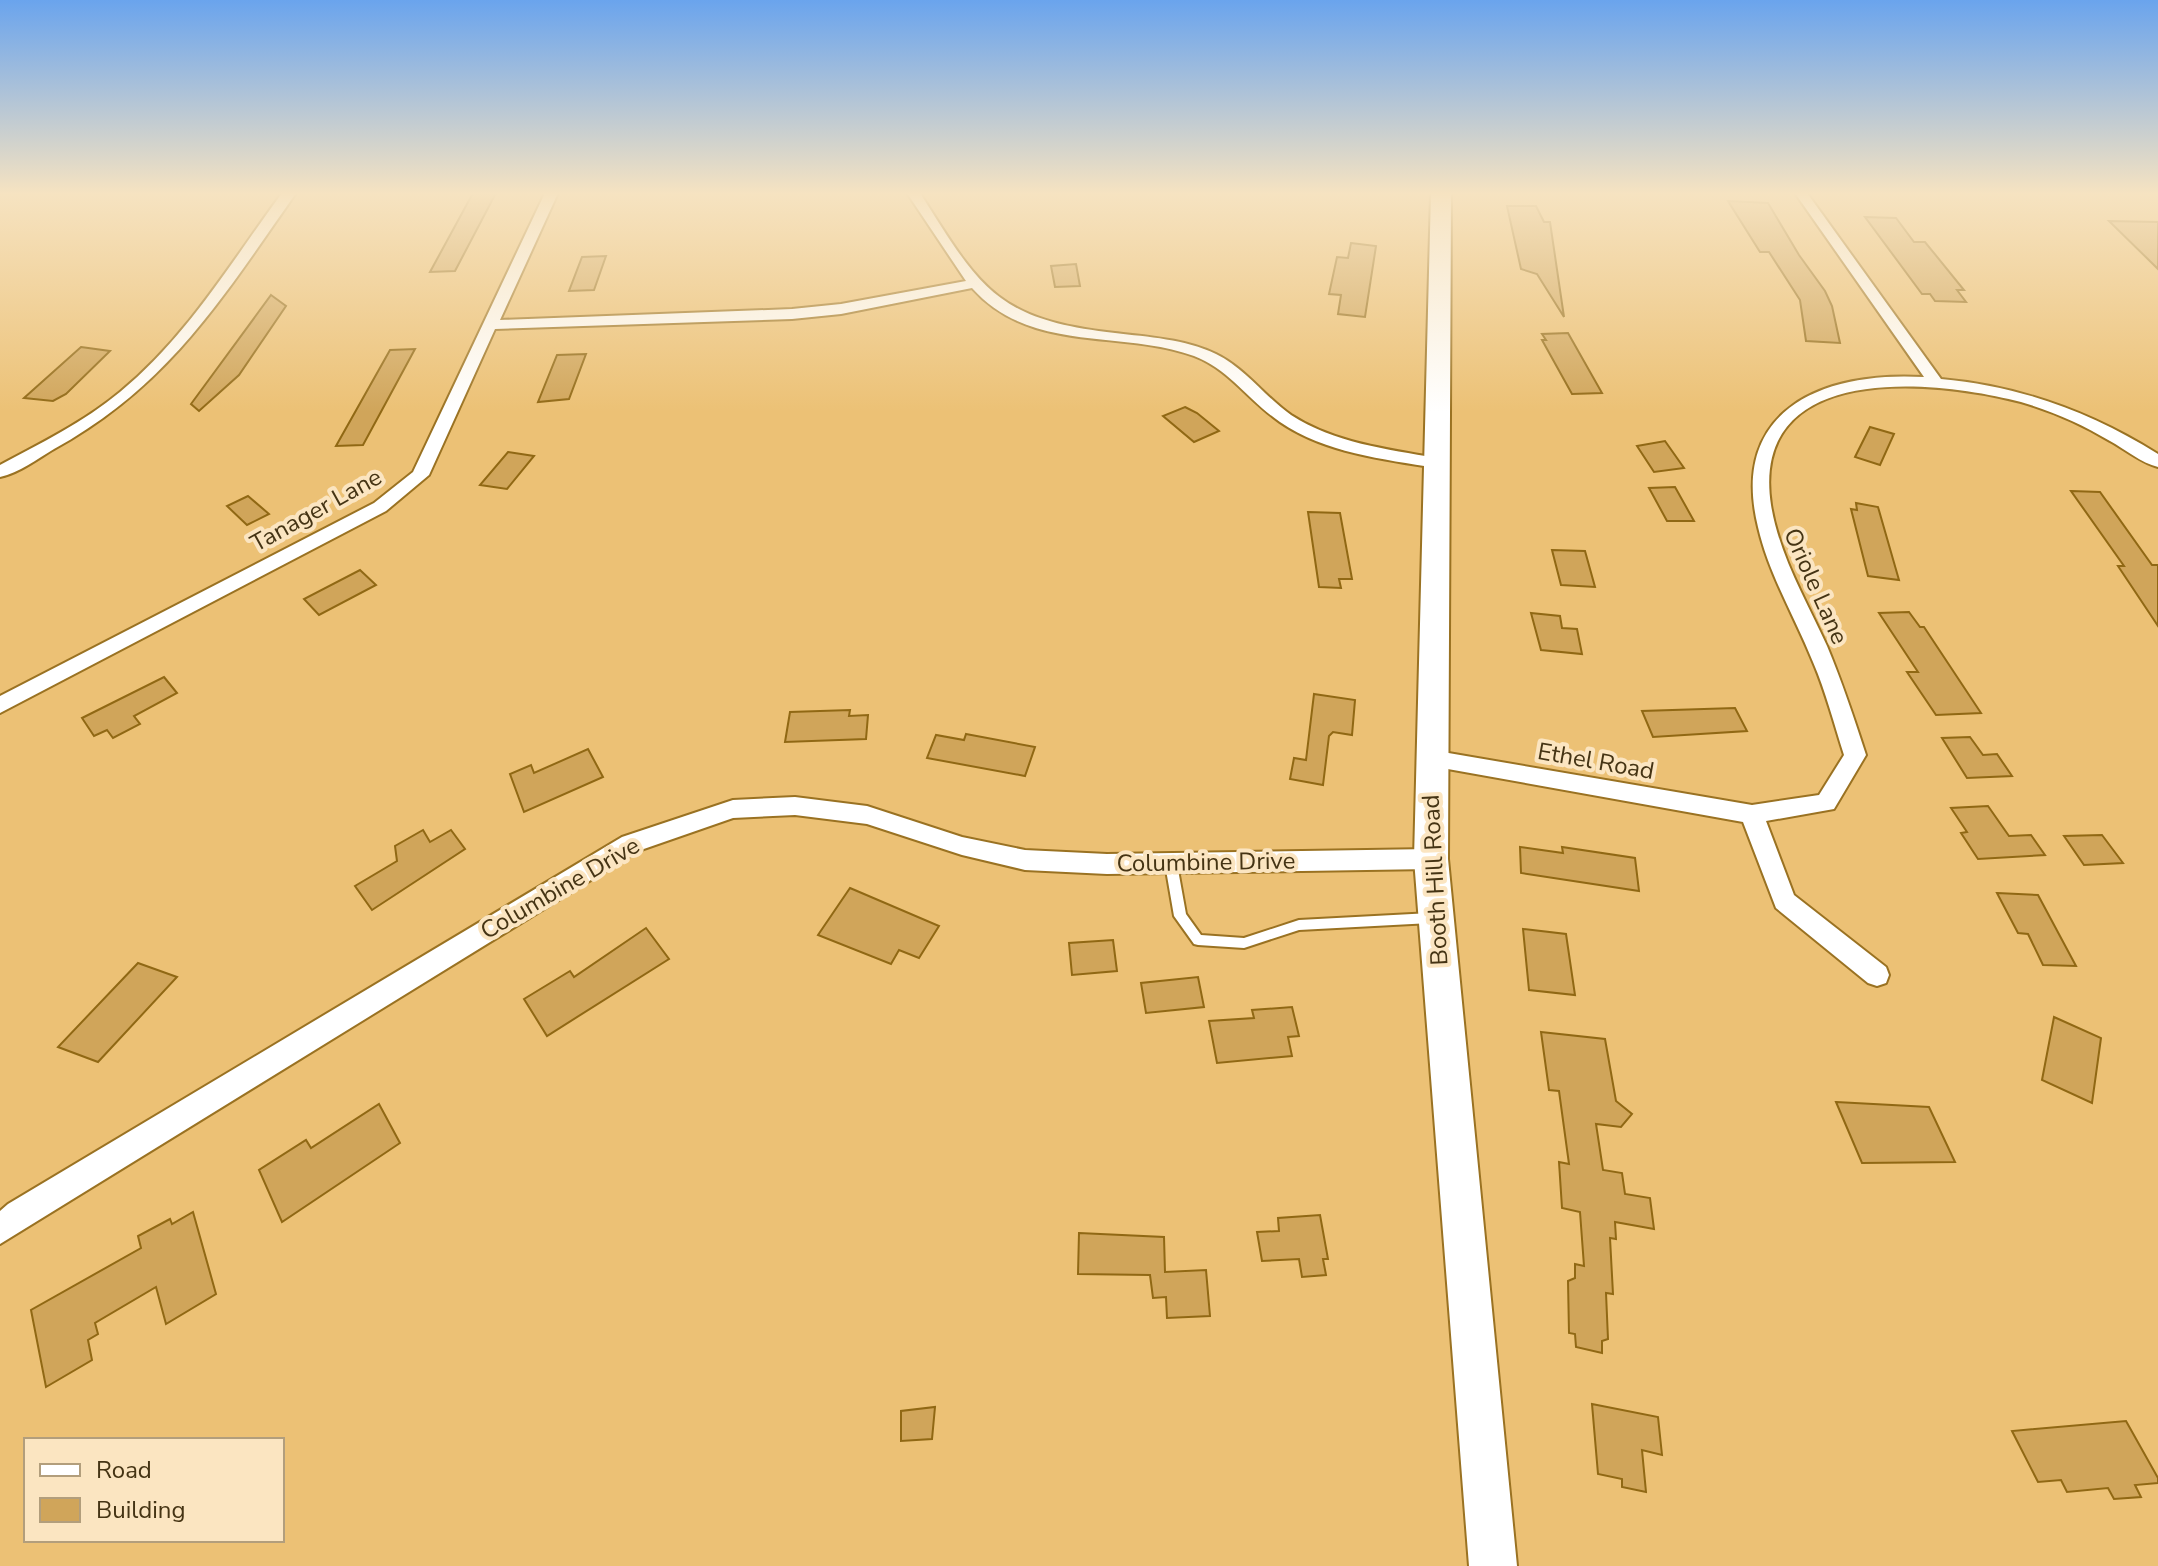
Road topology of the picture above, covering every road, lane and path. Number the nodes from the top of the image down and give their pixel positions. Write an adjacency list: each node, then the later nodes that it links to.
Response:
1 (234, 266): 11 (street)
2 (516, 266): 7 (street, Tanager Lane)
3 (964, 266): 6 (street)
4 (1440, 266): 10 (street, Booth Hill Road)
5 (1853, 266): 8 (street)
6 (977, 283): 7 (street); 10 (street)
7 (488, 325): 12 (street, Tanager Lane)
8 (1935, 381): 9 (street, Oriole Lane); 14 (street, Oriole Lane)
9 (2158, 462)
10 (1436, 463): 13 (street, Booth Hill Road)
11 (0, 472)
12 (0, 705)
13 (1431, 758): 14 (street, Ethel Road); 15 (street, Booth Hill Road)
14 (1752, 814): 18 (street)
15 (1431, 859): 16 (street, Columbine Drive); 17 (street, Booth Hill Road)
16 (1171, 864): 17 (lane); 19 (street, Columbine Drive)
17 (1435, 917): 20 (street, Booth Hill Road)
18 (1877, 975)
19 (0, 1230)
20 (1493, 1566)

